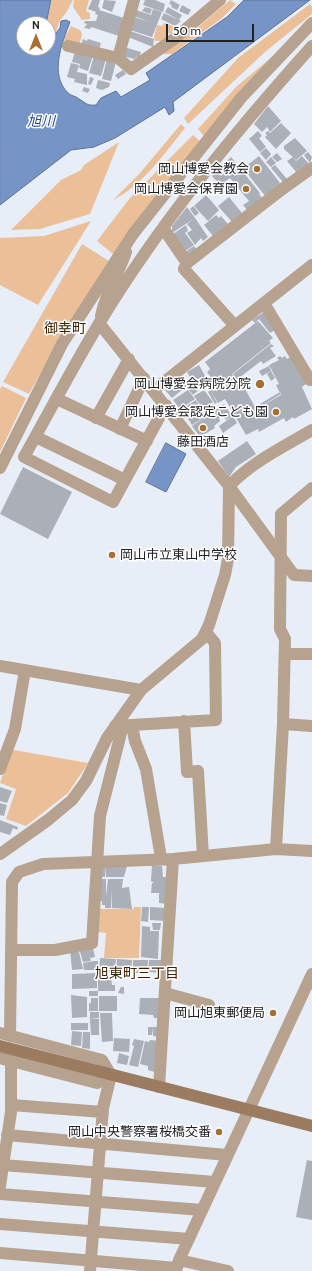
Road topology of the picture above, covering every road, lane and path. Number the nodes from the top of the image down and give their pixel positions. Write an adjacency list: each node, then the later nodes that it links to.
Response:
1 (134, 0): 6 (street)
2 (220, 0): 6 (street)
3 (312, 23): 9 (street)
4 (68, 46): 6 (street)
5 (312, 46): 8 (street)
6 (118, 58)
7 (312, 168): 10 (street)
8 (163, 228): 10 (street); 13 (street)
9 (133, 234): 13 (street); 26 (street)
10 (187, 263): 14 (street)
11 (312, 265): 12 (street)
12 (264, 303): 14 (street); 17 (street)
13 (99, 323): 15 (street); 19 (street)
14 (235, 326): 18 (street)
15 (129, 359): 16 (street); 21 (street)
16 (144, 378): 18 (street); 22 (street)
17 (312, 380)
18 (154, 390): 20 (street)
19 (57, 399): 21 (street); 24 (street)
20 (166, 405): 25 (street); 28 (street)
21 (96, 418): 22 (street)
22 (120, 429): 25 (street)
23 (312, 430): 28 (street)
24 (36, 437): 27 (street); 27 (street)
25 (146, 441): 27 (street)
26 (0, 468)
27 (125, 480)
28 (229, 486): 30 (street); 32 (street)
29 (312, 488): 30 (street)
30 (280, 557): 31 (street); 33 (street)
31 (312, 576)
32 (206, 632): 37 (street); 38 (street)
33 (285, 654): 34 (street); 39 (street)
34 (312, 654)
35 (0, 666): 36 (street)
36 (26, 670): 37 (street); 42 (street)
37 (141, 690): 40 (street)
38 (184, 721): 40 (street); 46 (street)
39 (283, 724): 41 (street); 43 (street)
40 (123, 726): 45 (street); 47 (street); 49 (street)
41 (312, 726)
42 (0, 769)
43 (276, 849): 44 (street); 46 (street)
44 (312, 851)
45 (0, 854)
46 (203, 856): 48 (street)
47 (161, 858): 48 (street); 49 (street)
48 (174, 858): 53 (street)
49 (98, 862): 50 (street); 50 (street)
50 (11, 950): 55 (street)
51 (312, 974): 52 (street)
52 (308, 992): 61 (street)
53 (165, 993): 54 (street); 59 (street)
54 (209, 1005)
55 (5, 1035): 58 (street)
56 (0, 1046): 58 (street)
57 (6, 1060): 58 (street); 60 (street)
58 (111, 1075): 59 (street); 62 (street)
59 (159, 1087): 61 (street)
60 (7, 1098): 62 (street); 64 (street)
61 (250, 1110): 63 (street); 66 (street)
62 (103, 1112): 65 (street)
63 (312, 1126)
64 (7, 1135): 65 (street); 67 (street)
65 (100, 1142): 66 (street); 68 (street)
66 (227, 1155): 69 (street)
67 (3, 1165): 68 (street); 70 (street)
68 (98, 1172): 69 (street); 72 (street)
69 (215, 1182): 73 (street)
70 (0, 1186)
71 (0, 1194): 72 (street)
72 (96, 1202): 73 (street); 75 (street)
73 (202, 1210): 76 (street)
74 (0, 1224): 75 (street)
75 (94, 1232): 76 (street); 78 (street)
76 (189, 1239): 79 (street)
77 (0, 1253): 78 (street)
78 (91, 1266): 79 (street)
79 (178, 1266): 80 (street)
80 (228, 1271)

